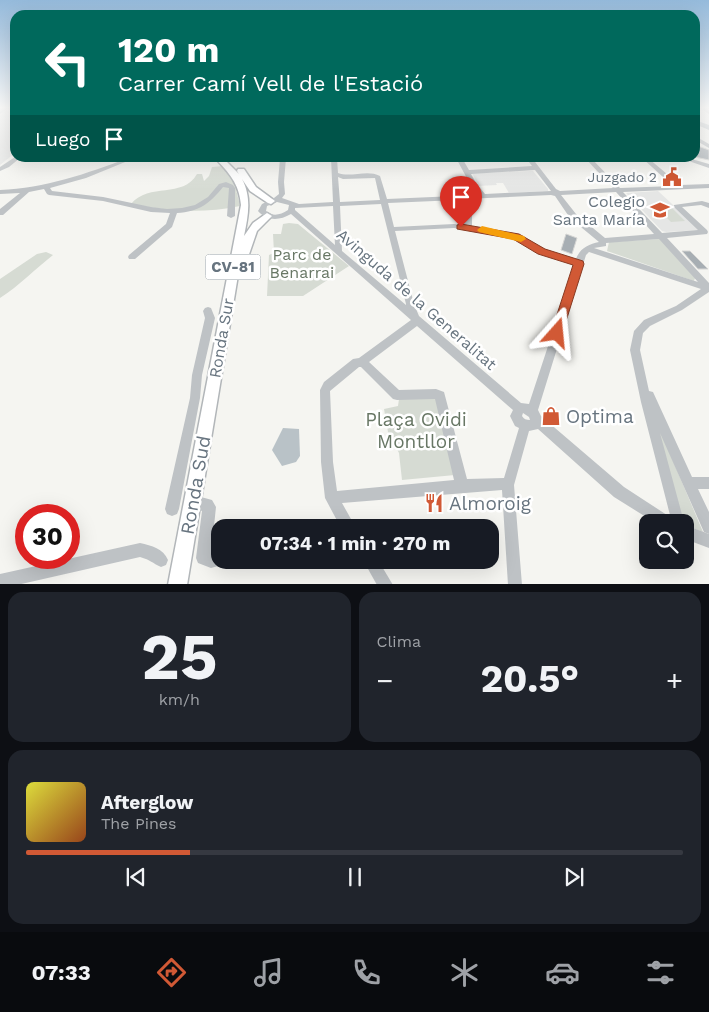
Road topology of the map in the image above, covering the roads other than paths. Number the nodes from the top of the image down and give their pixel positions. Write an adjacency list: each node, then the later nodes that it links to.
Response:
1 (12, 162): 15 (street)
2 (122, 162): 20 (street)
3 (222, 162): 51 (main road, Ronda Sur / CV-81)
4 (231, 162): 13 (main road, Ronda Sur / CV-81)
5 (283, 162): 29 (street)
6 (334, 162): 17 (street)
7 (461, 162): 16 (street)
8 (532, 162): 14 (street)
9 (592, 162): 21 (street)
10 (650, 162): 19 (street)
11 (696, 162): 12 (street)
12 (709, 166)
13 (238, 168): 29 (main road); 44 (main road, Ronda Sur / CV-81)
14 (537, 168): 16 (street); 24 (street)
15 (0, 169)
16 (467, 172): 25 (street)
17 (336, 174): 27 (street); 28 (street)
18 (709, 186): 19 (street)
19 (678, 187): 21 (street)
20 (47, 188): 22 (street); 31 (street)
21 (619, 190): 24 (street); 37 (street)
22 (26, 191): 23 (street); 32 (street)
23 (0, 192)
24 (556, 193): 25 (street); 38 (street)
25 (484, 197): 26 (street)
26 (461, 198): 27 (street); 35 (street)
27 (386, 202): 28 (street); 36 (street)
28 (337, 204): 29 (street); 40 (street)
29 (287, 205): 34 (street); 34 (street); 40 (street, Avinguda de la Generalitat)
30 (709, 206): 37 (street)
31 (174, 212): 33 (street); 42 (street)
32 (0, 213)
33 (231, 216)
34 (268, 216): 44 (main road)
35 (468, 227): 36 (street); 43 (street)
36 (392, 229): 48 (street)
37 (660, 235): 38 (street); 45 (street)
38 (603, 242): 39 (street); 41 (street)
39 (588, 249): 41 (street); 43 (street)
40 (338, 252): 48 (street, Avinguda de la Generalitat)
41 (604, 254): 45 (street)
42 (132, 257)
43 (579, 264): 53 (street)
44 (240, 266): 51 (main road, Ronda Sur / CV-81)
45 (697, 281): 46 (street)
46 (709, 288): 50 (street)
47 (208, 311): 60 (street)
48 (418, 319): 49 (street); 52 (street, Avinguda de la Generalitat)
49 (361, 362): 57 (street); 58 (street)
50 (641, 378): 54 (street); 62 (street)
51 (213, 386): 71 (main road, Ronda Sud / CV-81)
52 (520, 408): 53 (street); 53 (street)
53 (531, 419): 56 (street); 61 (street)
54 (689, 482): 55 (street); 64 (street)
55 (709, 483)
56 (508, 485): 57 (street); 73 (street)
57 (462, 486): 58 (street)
58 (331, 498): 63 (street)
59 (201, 504): 68 (street)
60 (172, 509)
61 (651, 514)
62 (676, 514)
63 (343, 519)
64 (709, 527)
65 (694, 536): 66 (street)
66 (709, 542)
67 (161, 560): 70 (street)
68 (211, 560)
69 (376, 569): 72 (street)
70 (0, 581)
71 (177, 584)
72 (386, 584)
73 (515, 584)

